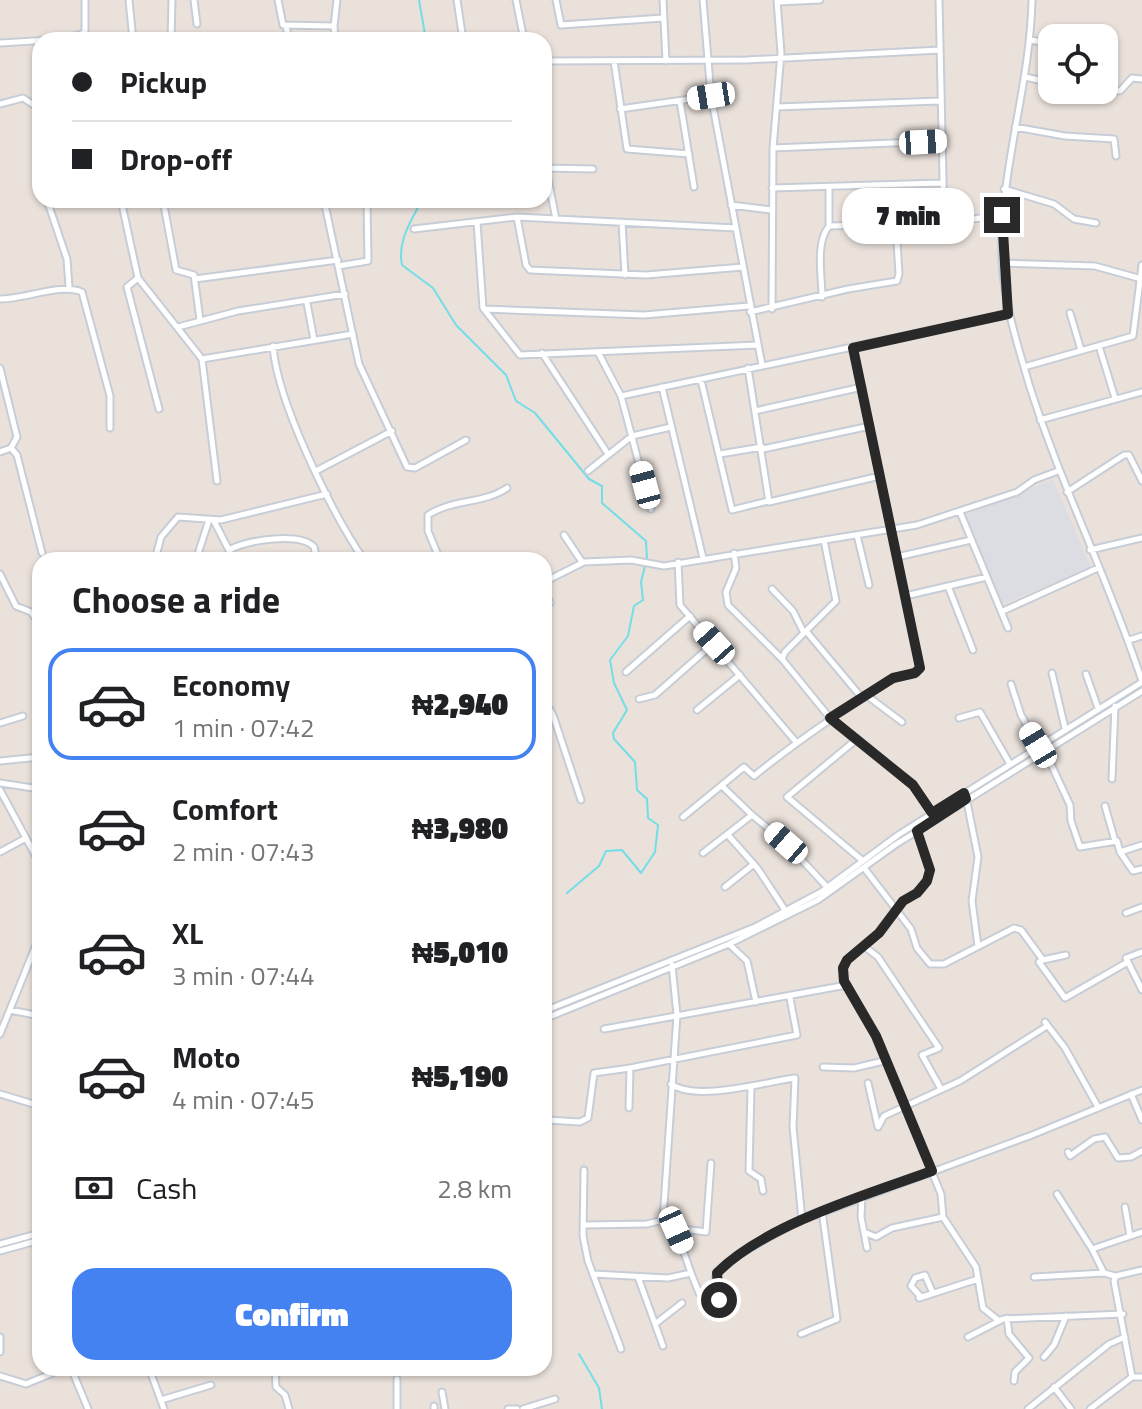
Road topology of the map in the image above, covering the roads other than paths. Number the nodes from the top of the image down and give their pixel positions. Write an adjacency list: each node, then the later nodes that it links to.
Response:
1 (85, 0): 20 (street)
2 (129, 0): 21 (street)
3 (172, 0): 22 (street)
4 (194, 0): 17 (street)
5 (278, 0): 18 (street)
6 (337, 0): 19 (street)
7 (457, 0): 25 (street)
8 (516, 0): 26 (street)
9 (556, 0): 16 (street)
10 (663, 0): 16 (street)
11 (703, 0): 36 (street)
12 (820, 0): 15 (street)
13 (939, 0): 31 (street)
14 (1032, 0): 27 (street)
15 (778, 1): 32 (street)
16 (663, 18): 35 (street)
17 (197, 24)
18 (286, 26): 19 (street); 23 (street)
19 (334, 26): 24 (street)
20 (84, 32)
21 (132, 32)
22 (171, 32)
23 (287, 32)
24 (334, 32)
25 (462, 32)
26 (522, 32)
27 (1031, 40): 29 (street); 37 (street)
28 (32, 41): 30 (street)
29 (1038, 41)
30 (0, 43)
31 (940, 50): 32 (street); 43 (street)
32 (781, 58): 36 (street); 46 (street)
33 (552, 61): 34 (street)
34 (614, 61): 35 (street); 47 (street)
35 (666, 61): 36 (street)
36 (708, 61): 41 (street)
37 (1025, 77): 39 (street); 48 (street)
38 (1142, 79): 40 (street)
39 (1038, 80)
40 (1118, 91)
41 (711, 96): 42 (street); 61 (street)
42 (680, 101): 47 (street); 51 (street)
43 (939, 101): 46 (street); 49 (street)
44 (0, 104): 45 (street)
45 (32, 104)
46 (777, 107): 50 (street)
47 (620, 109): 51 (street)
48 (1015, 127): 52 (street); 59 (street)
49 (941, 141): 50 (street); 55 (street)
50 (773, 148): 58 (street)
51 (689, 154): 56 (street)
52 (1116, 156)
53 (552, 168): 54 (street)
54 (593, 169)
55 (941, 183): 57 (street); 73 (street)
56 (694, 187)
57 (829, 187): 58 (street); 76 (street)
58 (772, 188): 67 (street)
59 (1004, 189): 68 (street); 74 (street)
60 (552, 200): 70 (street)
61 (731, 205): 67 (street); 77 (street)
62 (50, 208): 87 (street)
63 (123, 208): 84 (street)
64 (164, 208): 86 (street)
65 (326, 208): 79 (street)
66 (367, 208): 79 (street)
67 (771, 210): 94 (street)
68 (1002, 215): 73 (street); 80 (street)
69 (517, 217): 70 (street); 71 (street); 83 (street)
70 (556, 219): 72 (street)
71 (477, 222): 78 (street); 92 (street)
72 (622, 222): 77 (street); 83 (street)
73 (944, 223): 75 (street)
74 (1096, 223)
75 (896, 225): 76 (street); 89 (street)
76 (829, 226): 89 (street)
77 (736, 228): 82 (street)
78 (414, 229)
79 (338, 263): 86 (street); 88 (street)
80 (1002, 263): 85 (street); 96 (street)
81 (1142, 265): 85 (street)
82 (743, 267): 83 (street); 93 (street)
83 (625, 275)
84 (138, 278): 98 (street); 119 (street)
85 (1138, 278): 103 (street)
86 (195, 279): 97 (street)
87 (69, 287): 90 (street); 124 (street)
88 (345, 294): 91 (street); 99 (street)
89 (822, 297): 94 (street)
90 (0, 299)
91 (307, 303): 97 (street); 100 (street)
92 (483, 308): 93 (street); 106 (street)
93 (750, 309): 94 (street); 101 (street)
94 (772, 309)
95 (1070, 313): 105 (street)
96 (1008, 314): 104 (street); 110 (street)
97 (200, 320): 98 (street)
98 (178, 327): 108 (street)
99 (353, 334): 100 (street); 125 (street)
100 (314, 340): 102 (street)
101 (758, 345): 107 (street); 109 (street)
102 (273, 346): 108 (street); 133 (street)
103 (1099, 346): 105 (street); 118 (street)
104 (853, 348): 109 (street); 115 (street)
105 (1081, 350): 110 (street)
106 (542, 353): 107 (street); 131 (street)
107 (598, 353): 117 (street)
108 (202, 359): 137 (street)
109 (762, 365): 112 (street)
110 (1024, 367): 121 (street)
111 (0, 368): 128 (street)
112 (748, 368): 113 (street); 120 (street)
113 (701, 380): 114 (street); 132 (street)
114 (662, 387): 117 (street); 123 (street)
115 (862, 387): 120 (street); 122 (street)
116 (1142, 392): 118 (street)
117 (621, 396): 126 (street)
118 (1115, 398): 121 (street)
119 (159, 409)
120 (755, 411): 129 (street)
121 (1040, 420): 135 (street)
122 (870, 426): 129 (street); 136 (street)
123 (671, 427): 126 (street); 163 (street)
124 (110, 428)
125 (392, 431): 127 (street); 133 (street)
126 (632, 436): 131 (street); 143 (street)
127 (466, 440)
128 (11, 448): 130 (street); 154 (street)
129 (762, 448): 132 (street); 142 (street)
130 (0, 452)
131 (608, 454): 134 (street)
132 (720, 454): 142 (street)
133 (316, 471): 141 (street)
134 (588, 471)
135 (1058, 471): 140 (street); 144 (street)
136 (880, 476): 142 (street); 146 (street)
137 (217, 481)
138 (1142, 481): 140 (street)
139 (507, 488): 160 (street)
140 (1067, 492): 153 (street)
141 (327, 494): 145 (street); 159 (street)
142 (768, 501)
143 (651, 509)
144 (960, 512): 146 (street); 151 (street)
145 (211, 520): 152 (street); 155 (street); 156 (street)
146 (891, 529): 148 (street); 162 (street)
147 (564, 535): 164 (street)
148 (857, 535): 150 (street); 170 (street)
149 (1142, 538): 153 (street)
150 (824, 540): 161 (street); 178 (street)
151 (971, 540): 162 (street); 168 (street)
152 (231, 549): 157 (street); 158 (street)
153 (1090, 550): 166 (street)
154 (42, 552)
155 (157, 552)
156 (199, 552)
157 (232, 552)
158 (315, 552)
159 (360, 552)
160 (437, 552)
161 (734, 553): 163 (street); 182 (street)
162 (897, 557): 173 (street)
163 (703, 558): 165 (street)
164 (582, 562): 165 (street); 169 (street)
165 (678, 562): 176 (street)
166 (1098, 568): 174 (street); 180 (street)
167 (0, 574): 175 (street)
168 (987, 577): 171 (street); 174 (street)
169 (552, 578)
170 (869, 585)
171 (948, 586): 173 (street); 183 (street)
172 (772, 589): 178 (street)
173 (905, 596): 193 (street)
174 (1003, 611): 177 (street)
175 (32, 613)
176 (690, 616): 181 (street); 186 (street)
177 (1008, 628)
178 (805, 632): 184 (street); 193 (street)
179 (1142, 636): 180 (street)
180 (1129, 640): 190 (street)
181 (714, 643): 189 (street); 194 (street)
182 (774, 650): 184 (street); 185 (street)
183 (973, 650)
184 (785, 652): 185 (street)
185 (782, 659): 200 (street)
186 (626, 672)
187 (1052, 673): 204 (street)
188 (1086, 674): 196 (street)
189 (740, 675): 197 (street); 206 (street)
190 (1142, 681): 196 (street)
191 (1011, 684): 207 (street)
192 (1142, 691): 195 (street)
193 (864, 697): 200 (street); 202 (street)
194 (639, 699)
195 (1115, 706): 207 (street); 211 (street)
196 (1098, 708): 204 (street)
197 (697, 710)
198 (552, 713): 217 (street)
199 (23, 716): 203 (street)
200 (830, 718): 205 (street); 206 (street)
201 (959, 718): 210 (street)
202 (902, 722)
203 (0, 723)
204 (1065, 728): 207 (street)
205 (857, 739): 219 (street); 231 (street)
206 (796, 742): 213 (street)
207 (1041, 747): 210 (street); 216 (street); 225 (street)
208 (32, 758): 209 (street)
209 (0, 761)
210 (1010, 764): 216 (street)
211 (1112, 779)
212 (0, 783): 214 (street)
213 (722, 786): 220 (street); 221 (street)
214 (32, 788)
215 (0, 790): 224 (street)
216 (965, 796): 219 (street); 222 (street); 242 (street)
217 (581, 800)
218 (1105, 806): 225 (street)
219 (932, 813): 231 (street)
220 (752, 815): 223 (street); 236 (street)
221 (683, 817)
222 (917, 831): 233 (street); 239 (street)
223 (728, 835): 230 (street); 232 (street)
224 (26, 838): 227 (street); 228 (street)
225 (1115, 841): 229 (street)
226 (1142, 845): 229 (street)
227 (32, 849)
228 (0, 852)
229 (1120, 852): 234 (street)
230 (703, 853)
231 (863, 861): 236 (street)
232 (754, 864): 235 (street); 238 (street)
233 (865, 869): 239 (street); 241 (street)
234 (1142, 869)
235 (725, 887)
236 (827, 887): 238 (street)
237 (1142, 907): 240 (street)
238 (785, 910): 245 (street)
239 (895, 910): 242 (street); 243 (street)
240 (1126, 913)
241 (729, 944): 245 (street); 254 (street)
242 (978, 946): 247 (street)
243 (865, 947): 251 (street); 269 (street)
244 (1142, 952): 249 (street)
245 (692, 954): 250 (street); 255 (street)
246 (32, 955): 256 (street)
247 (1066, 955)
248 (1039, 962): 249 (street)
249 (1126, 963): 252 (street)
250 (672, 965): 258 (street); 259 (street)
251 (844, 984): 253 (street); 263 (street)
252 (1142, 990)
253 (790, 998): 254 (street); 262 (street)
254 (756, 1002): 258 (street)
255 (552, 1008)
256 (10, 1010): 257 (street); 261 (street)
257 (32, 1014)
258 (677, 1015): 260 (street); 262 (street)
259 (552, 1016)
260 (604, 1029)
261 (0, 1034)
262 (672, 1058): 265 (street); 267 (street)
263 (884, 1061): 264 (street); 274 (street)
264 (823, 1067)
265 (630, 1068): 276 (street); 277 (street)
266 (868, 1083): 274 (street)
267 (671, 1084): 268 (street); 290 (street)
268 (751, 1088): 284 (street); 291 (street)
269 (941, 1089): 274 (street); 275 (street)
270 (1142, 1090): 272 (street)
271 (0, 1094): 273 (street)
272 (1131, 1094): 275 (street); 278 (street)
273 (32, 1104)
274 (904, 1106): 283 (street)
275 (1098, 1107): 283 (street)
276 (629, 1108)
277 (552, 1120)
278 (1142, 1120)
279 (1142, 1151): 280 (street)
280 (1068, 1152)
281 (711, 1163): 293 (street)
282 (584, 1170): 292 (street)
283 (932, 1171): 286 (street); 289 (street)
284 (763, 1191)
285 (1057, 1194): 302 (street)
286 (862, 1196): 288 (street); 294 (street)
287 (1125, 1207): 296 (street)
288 (822, 1211): 291 (street); 321 (street)
289 (943, 1217): 294 (street); 311 (street)
290 (663, 1220): 292 (street); 293 (street)
291 (802, 1220): 315 (street)
292 (584, 1225): 307 (street)
293 (674, 1228): 305 (street)
294 (864, 1232): 301 (street)
295 (1142, 1232): 296 (street)
296 (1130, 1236): 302 (street)
297 (32, 1237): 298 (street)
298 (25, 1241): 299 (street); 300 (street); 303 (street)
299 (32, 1241)
300 (0, 1244)
301 (867, 1248)
302 (1092, 1249): 306 (street)
303 (0, 1251)
304 (1142, 1270): 308 (street)
305 (691, 1273): 309 (street); 313 (street)
306 (1104, 1273): 308 (street); 310 (street)
307 (593, 1274): 309 (street); 326 (street)
308 (1116, 1276): 316 (street)
309 (638, 1277): 320 (street)
310 (1034, 1277)
311 (978, 1279): 312 (street); 319 (street)
312 (932, 1291): 312 (street)
313 (699, 1293)
314 (682, 1303): 320 (street)
315 (723, 1306)
316 (1123, 1314): 317 (street); 324 (street)
317 (1066, 1316): 318 (street); 328 (street)
318 (1007, 1318): 319 (street); 337 (street)
319 (998, 1320): 323 (street)
320 (655, 1324): 325 (street)
321 (801, 1334)
322 (0, 1337): 327 (street)
323 (968, 1337)
324 (1126, 1337): 334 (street); 339 (street)
325 (663, 1346)
326 (621, 1349)
327 (0, 1352)
328 (1044, 1357)
329 (0, 1376): 330 (street)
330 (47, 1376)
331 (72, 1376): 343 (street)
332 (152, 1376): 342 (street)
333 (275, 1376): 345 (street)
334 (1132, 1377): 335 (street); 352 (street)
335 (1142, 1377)
336 (397, 1379): 346 (street)
337 (1014, 1381)
338 (211, 1385): 342 (street)
339 (1054, 1387): 350 (street); 351 (street)
340 (442, 1392): 347 (street)
341 (555, 1399): 349 (street)
342 (161, 1400): 344 (street)
343 (88, 1409)
344 (164, 1409)
345 (289, 1409)
346 (397, 1409)
347 (445, 1409)
348 (508, 1409): 349 (street)
349 (520, 1409)
350 (1028, 1409)
351 (1071, 1409)
352 (1090, 1409)

